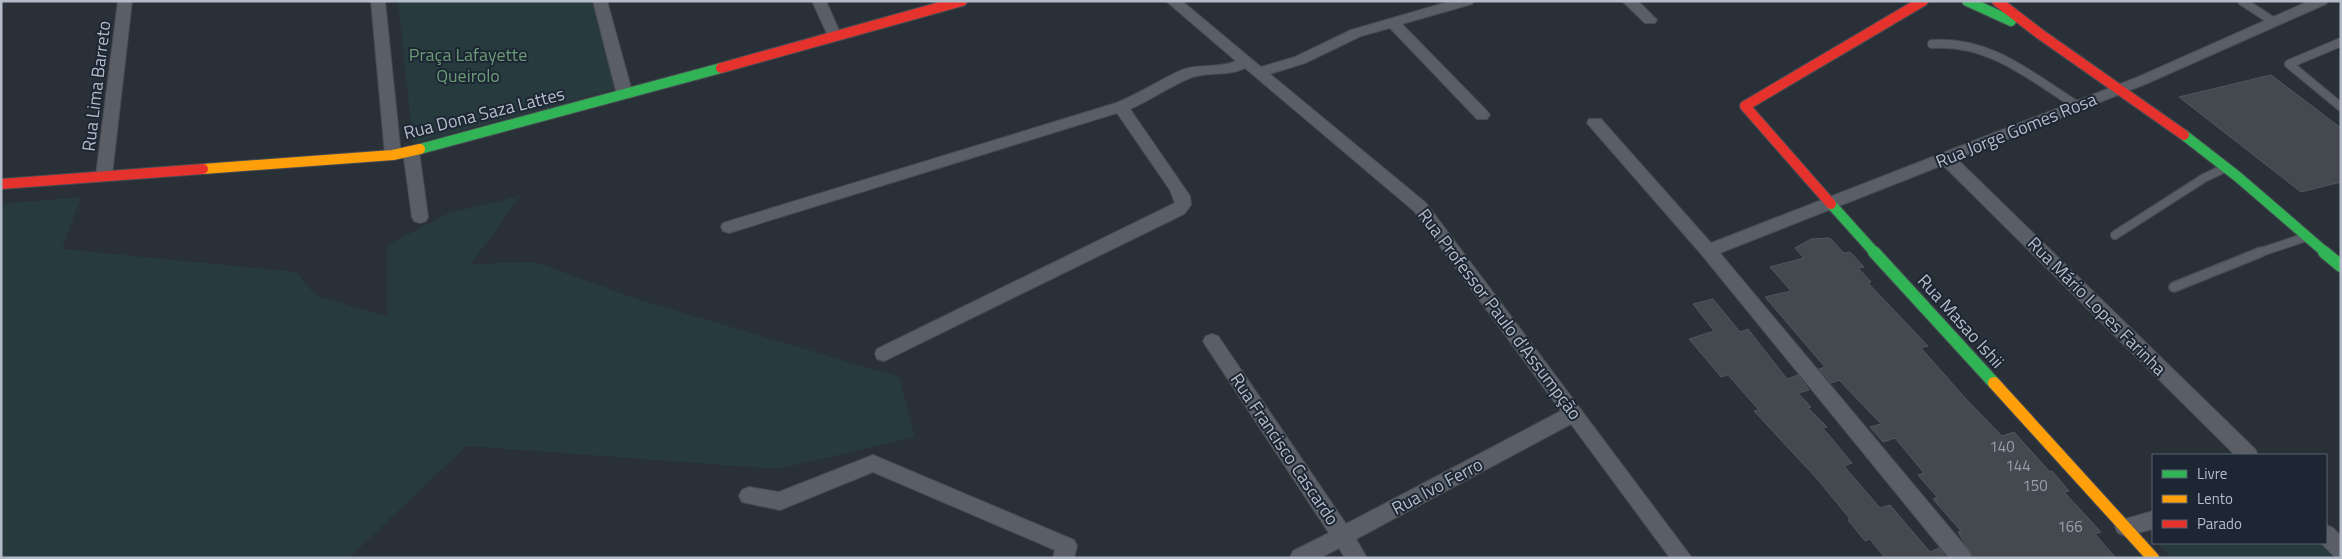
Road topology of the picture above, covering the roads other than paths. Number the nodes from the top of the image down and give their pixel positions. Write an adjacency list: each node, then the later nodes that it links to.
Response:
1 (125, 1): 33 (street, Rua Lima Barreto)
2 (378, 1): 30 (street)
3 (600, 1): 23 (street)
4 (819, 1): 18 (street)
5 (962, 1): 18 (street, Rua Dona Saza Lattes)
6 (1173, 1): 21 (street, Rua Professor Paulo d'Assumpção)
7 (1467, 1): 16 (street)
8 (1629, 1): 14 (street)
9 (1924, 1): 35 (street, Rua Masao Ishii)
10 (1967, 1): 17 (street)
11 (1997, 1): 17 (street)
12 (2242, 1): 15 (lane)
13 (2322, 1): 15 (street, Rua Jorge Gomes Rosa)
14 (1650, 20)
15 (2274, 22): 22 (street, Rua Jorge Gomes Rosa)
16 (1393, 23): 21 (street); 27 (street)
17 (2034, 32): 22 (street)
18 (834, 36): 23 (street, Rua Dona Saza Lattes)
19 (2341, 42): 26 (lane)
20 (1932, 44): 24 (lane)
21 (1252, 67): 25 (street); 45 (street, Rua Professor Paulo d'Assumpção)
22 (2119, 88): 24 (street, Rua Jorge Gomes Rosa); 32 (street)
23 (625, 95): 29 (street, Rua Dona Saza Lattes)
24 (2078, 106): 31 (street, Rua Jorge Gomes Rosa)
25 (1120, 107): 37 (street); 44 (street)
26 (2341, 107)
27 (1482, 115)
28 (1595, 123): 40 (street)
29 (411, 151): 30 (street, Rua Dona Saza Lattes); 36 (street)
30 (392, 155): 33 (street, Rua Dona Saza Lattes)
31 (1946, 158): 35 (street, Rua Jorge Gomes Rosa); 46 (street, Rua Mário Lopes Farinha)
32 (2226, 167): 38 (lane); 39 (street)
33 (104, 175): 34 (street, Rua Dona Saza Lattes)
34 (1, 184)
35 (1830, 203): 40 (street, Rua Jorge Gomes Rosa); 49 (street, Rua Masao Ishii)
36 (420, 217)
37 (729, 227)
38 (2115, 235)
39 (2307, 236): 41 (street); 42 (lane)
40 (1708, 251): 57 (street)
41 (2341, 266)
42 (2174, 287)
43 (1212, 341): 51 (street, Rua Francisco Cascardo)
44 (884, 354)
45 (1574, 413): 51 (street, Rua Ivo Ferro); 56 (street, Rua Professor Paulo d'Assumpção)
46 (2247, 454)
47 (749, 496): 53 (street)
48 (2152, 520): 49 (street)
49 (2125, 528): 58 (street, Rua Masao Ishii)
50 (2327, 535): 52 (street)
51 (1344, 536): 54 (street, Rua Ivo Ferro); 55 (street, Rua Francisco Cascardo)
52 (2341, 550)
53 (1063, 558)
54 (1300, 558)
55 (1357, 558)
56 (1682, 558)
57 (1962, 558)
58 (2153, 558)

